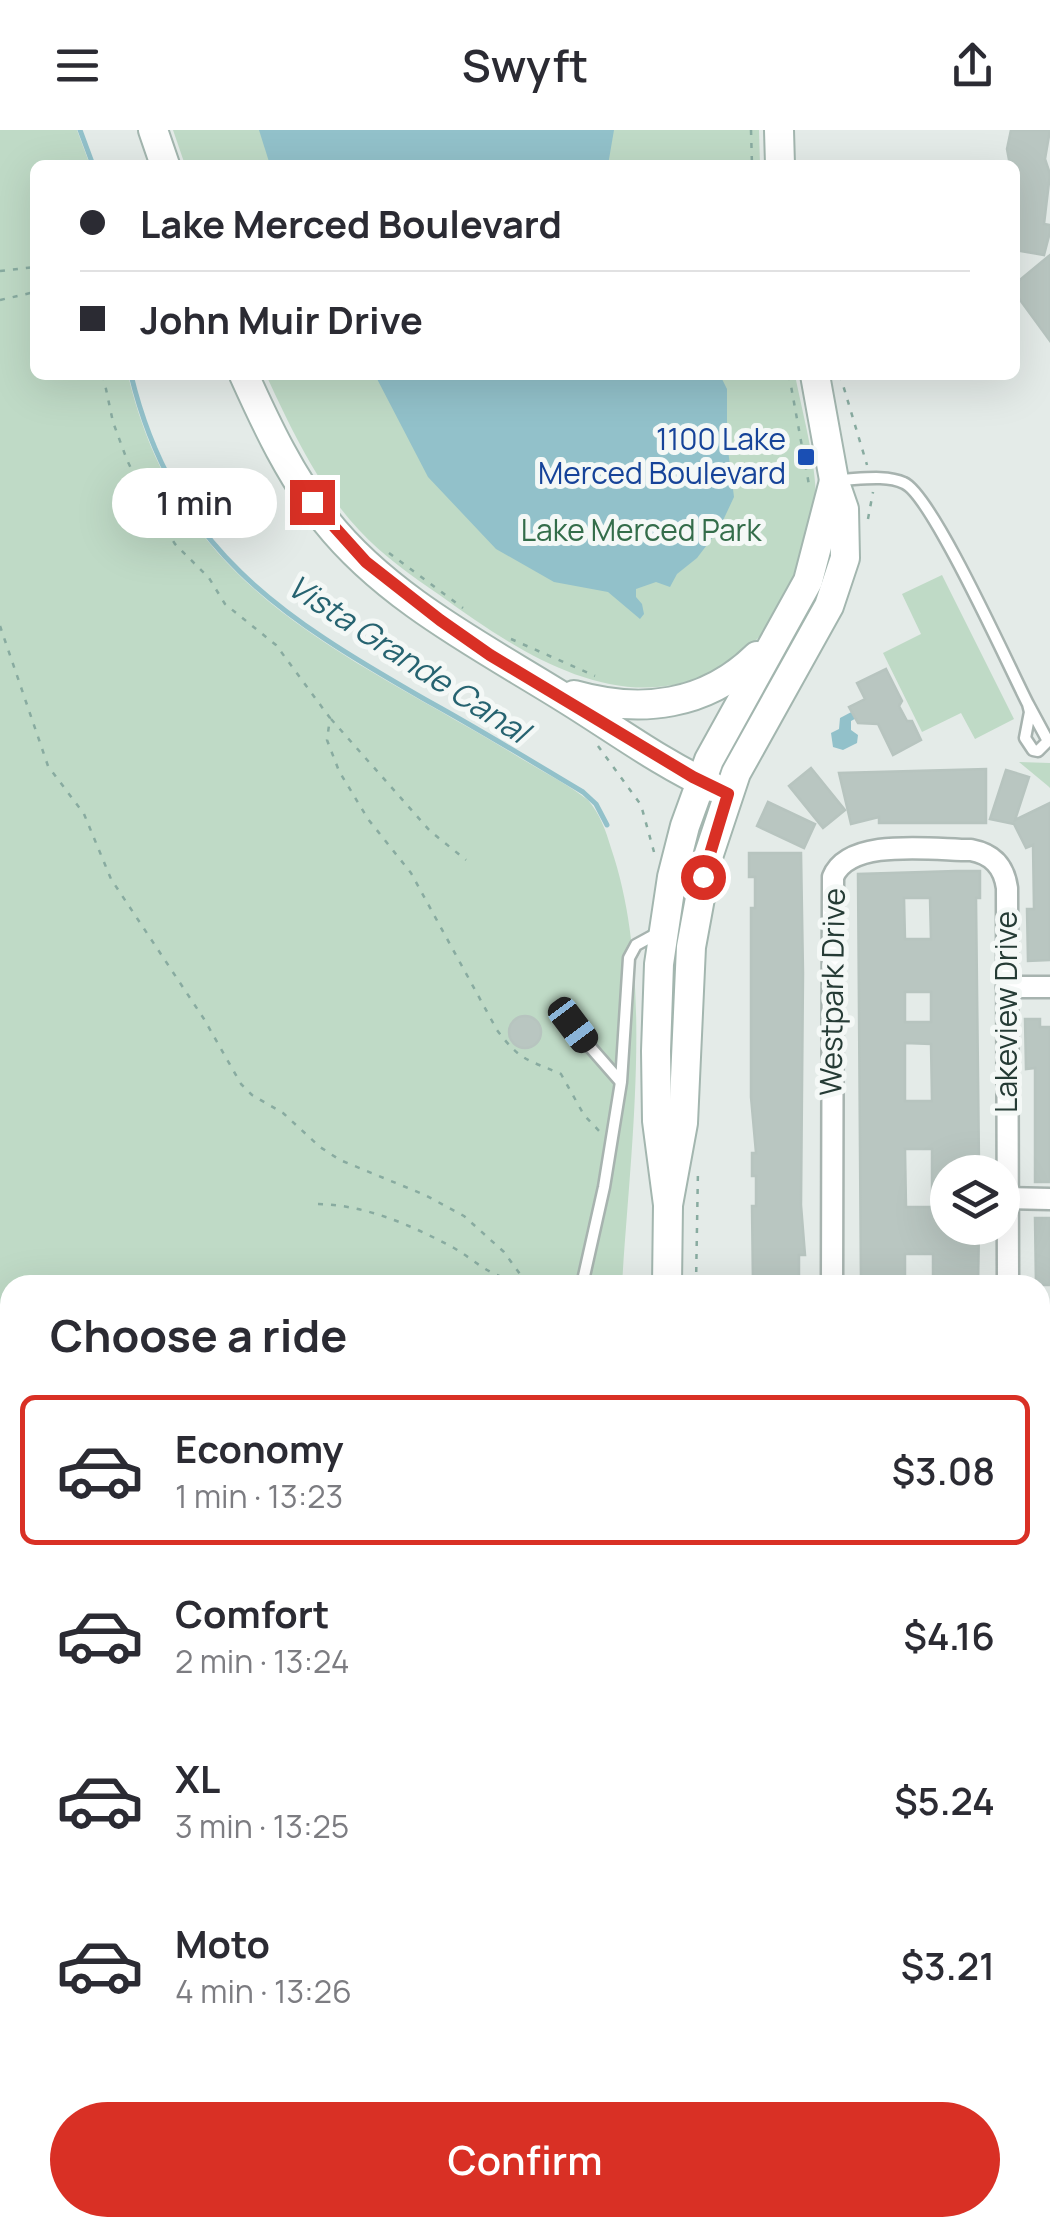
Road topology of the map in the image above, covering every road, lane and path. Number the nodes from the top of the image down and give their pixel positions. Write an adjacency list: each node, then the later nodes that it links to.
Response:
1 (153, 130): 4 (main road)
2 (751, 130): 5 (path)
3 (778, 130): 6 (main road)
4 (164, 160)
5 (752, 160)
6 (780, 160)
7 (30, 268): 8 (path)
8 (0, 272)
9 (30, 293): 10 (path)
10 (0, 300)
11 (104, 380): 24 (path)
12 (247, 380): 22 (main road)
13 (790, 380): 15 (path)
14 (815, 380): 15 (main road)
15 (822, 487): 19 (main road); 23 (lane); 27 (main road)
16 (379, 545): 17 (path)
17 (465, 610)
18 (0, 626): 44 (path)
19 (779, 634): 22 (main road); 26 (main road)
20 (506, 637): 21 (path)
21 (602, 678)
22 (537, 681): 26 (main road)
23 (1028, 704)
24 (330, 718): 29 (path); 36 (path)
25 (589, 738): 28 (path)
26 (700, 781): 27 (main road); 31 (main road)
27 (728, 794): 41 (main road)
28 (655, 858)
29 (466, 860)
30 (997, 862): 32 (street, Lakeview Drive); 47 (street, Westpark Drive)
31 (662, 929): 35 (lane); 41 (main road)
32 (1007, 987): 33 (street); 37 (street, Lakeview Drive)
33 (1050, 988)
34 (564, 1010): 35 (lane)
35 (621, 1082): 36 (lane)
36 (612, 1135): 45 (lane)
37 (1008, 1155)
38 (1020, 1198): 39 (street)
39 (1050, 1198)
40 (318, 1204): 43 (path)
41 (668, 1205): 46 (main road)
42 (1008, 1245): 48 (street, Lakeview Drive)
43 (495, 1275)
44 (519, 1275)
45 (584, 1275)
46 (667, 1275)
47 (832, 1275)
48 (1008, 1275)

